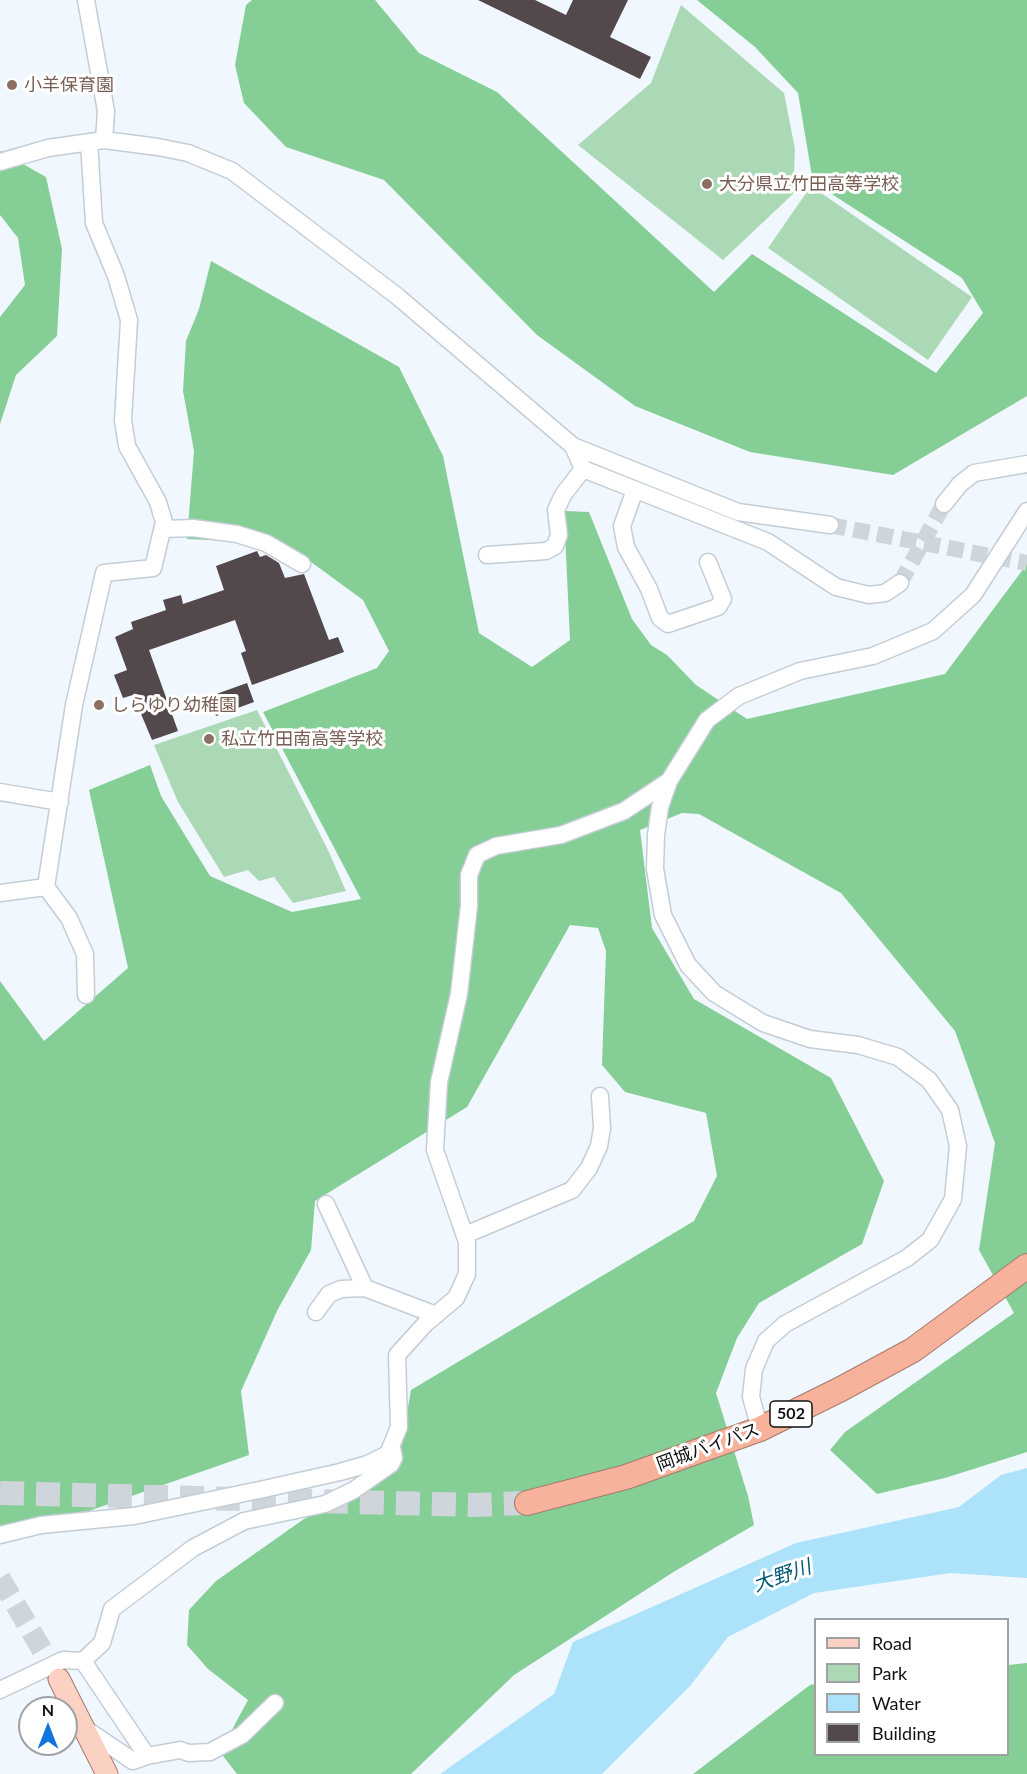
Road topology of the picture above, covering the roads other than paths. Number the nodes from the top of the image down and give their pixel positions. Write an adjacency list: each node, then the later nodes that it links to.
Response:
1 (86, 0): 2 (street)
2 (96, 141): 3 (street); 4 (street); 11 (street)
3 (0, 162)
4 (573, 446): 6 (street); 10 (street)
5 (1027, 464): 8 (street)
6 (583, 469): 7 (street); 12 (street)
7 (635, 490): 13 (street); 15 (street)
8 (944, 504)
9 (1027, 511): 16 (street)
10 (830, 525)
11 (163, 529): 14 (street); 18 (street)
12 (488, 555)
13 (708, 562)
14 (302, 564)
15 (900, 583)
16 (669, 781): 24 (street); 29 (street)
17 (0, 792): 18 (street)
18 (60, 802): 19 (street)
19 (46, 887): 20 (street); 21 (street)
20 (0, 893)
21 (86, 995)
22 (600, 1096): 24 (street)
23 (326, 1204): 26 (street)
24 (465, 1235): 28 (street)
25 (1027, 1266): 29 (highway, 岡城バイパス / 502)
26 (365, 1288): 27 (street); 28 (street)
27 (316, 1312)
28 (436, 1315): 30 (street)
29 (760, 1429): 31 (highway, 岡城バイパス / 502)
30 (392, 1444): 32 (street); 33 (street)
31 (527, 1503)
32 (0, 1535)
33 (83, 1661): 35 (street); 38 (street)
34 (59, 1679): 37 (main road)
35 (0, 1690)
36 (275, 1703): 38 (street)
37 (84, 1728): 38 (street); 39 (main road)
38 (147, 1756)
39 (106, 1774)

